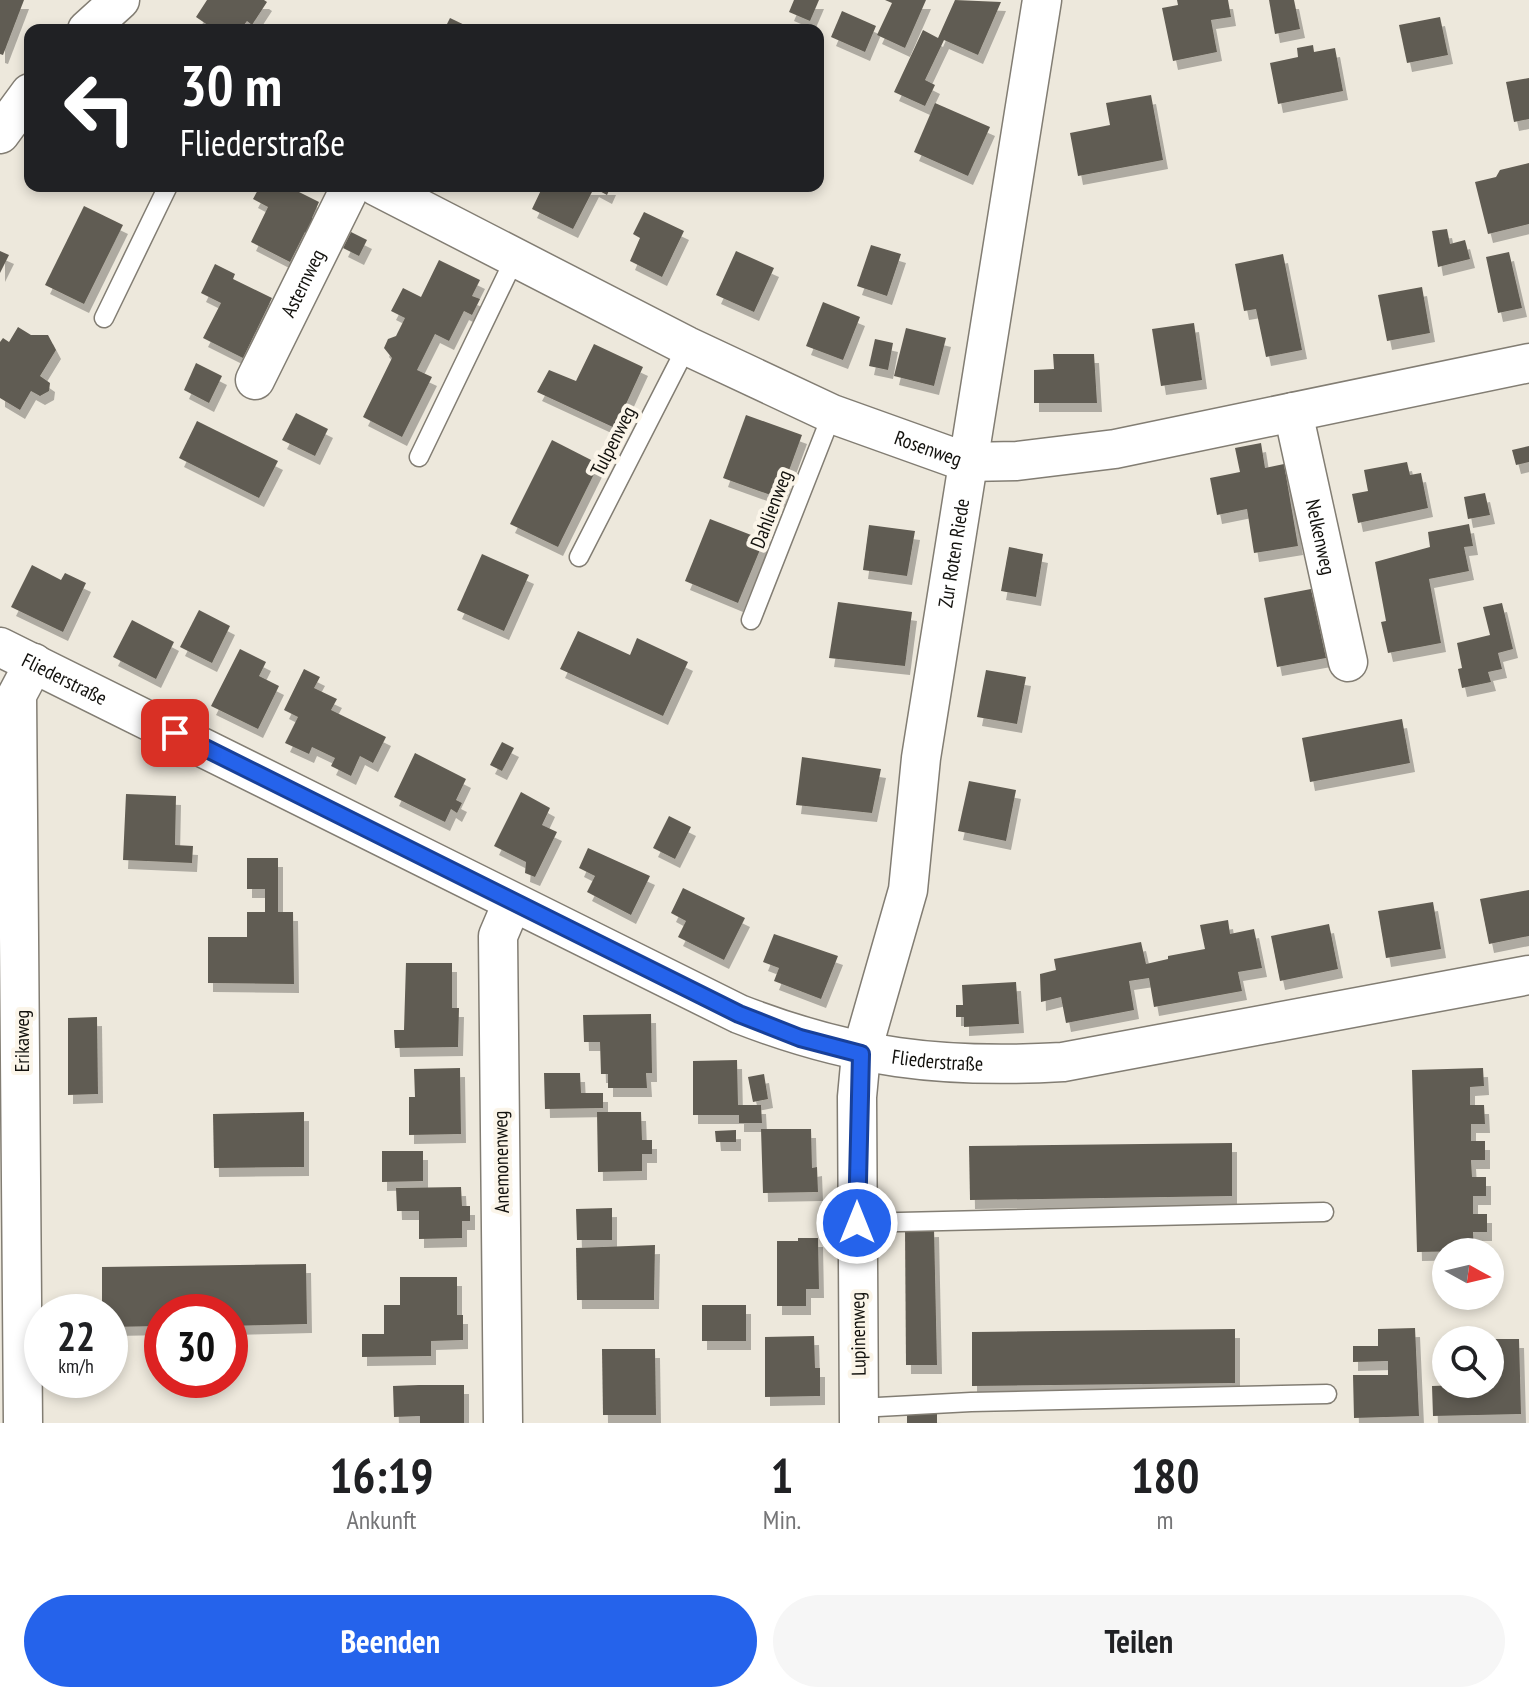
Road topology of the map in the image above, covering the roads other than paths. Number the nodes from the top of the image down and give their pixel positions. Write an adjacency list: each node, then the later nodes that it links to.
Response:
1 (120, 0): 3 (street)
2 (1042, 0): 17 (street, Zur Roten Riede)
3 (94, 24)
4 (24, 101): 5 (street)
5 (0, 134)
6 (165, 192): 10 (lane)
7 (348, 192): 13 (street, Asternweg)
8 (388, 192): 9 (street, Rosenweg)
9 (515, 258): 11 (street, Rosenweg); 16 (lane)
10 (104, 318)
11 (687, 346): 15 (street, Rosenweg); 18 (lane, Tulpenweg)
12 (1529, 363): 14 (street, Rosenweg)
13 (255, 380)
14 (1293, 412): 17 (street, Rosenweg); 21 (street, Nelkenweg)
15 (832, 414): 17 (street, Rosenweg); 19 (lane, Dahlienweg)
16 (419, 457)
17 (966, 462): 25 (street, Zur Roten Riede)
18 (579, 557)
19 (751, 620)
20 (0, 647): 22 (street, Fliederstraße)
21 (1348, 662)
22 (34, 663): 23 (street, Fliederstraße); 30 (street, Erikaweg)
23 (512, 903): 25 (street, Fliederstraße); 31 (street, Anemonenweg)
24 (1529, 975): 25 (street, Fliederstraße)
25 (861, 1054): 27 (street, Lupinenweg)
26 (1324, 1212): 27 (lane)
27 (857, 1223): 29 (street, Lupinenweg)
28 (1327, 1394): 29 (lane)
29 (859, 1416)
30 (23, 1423)
31 (503, 1423)

